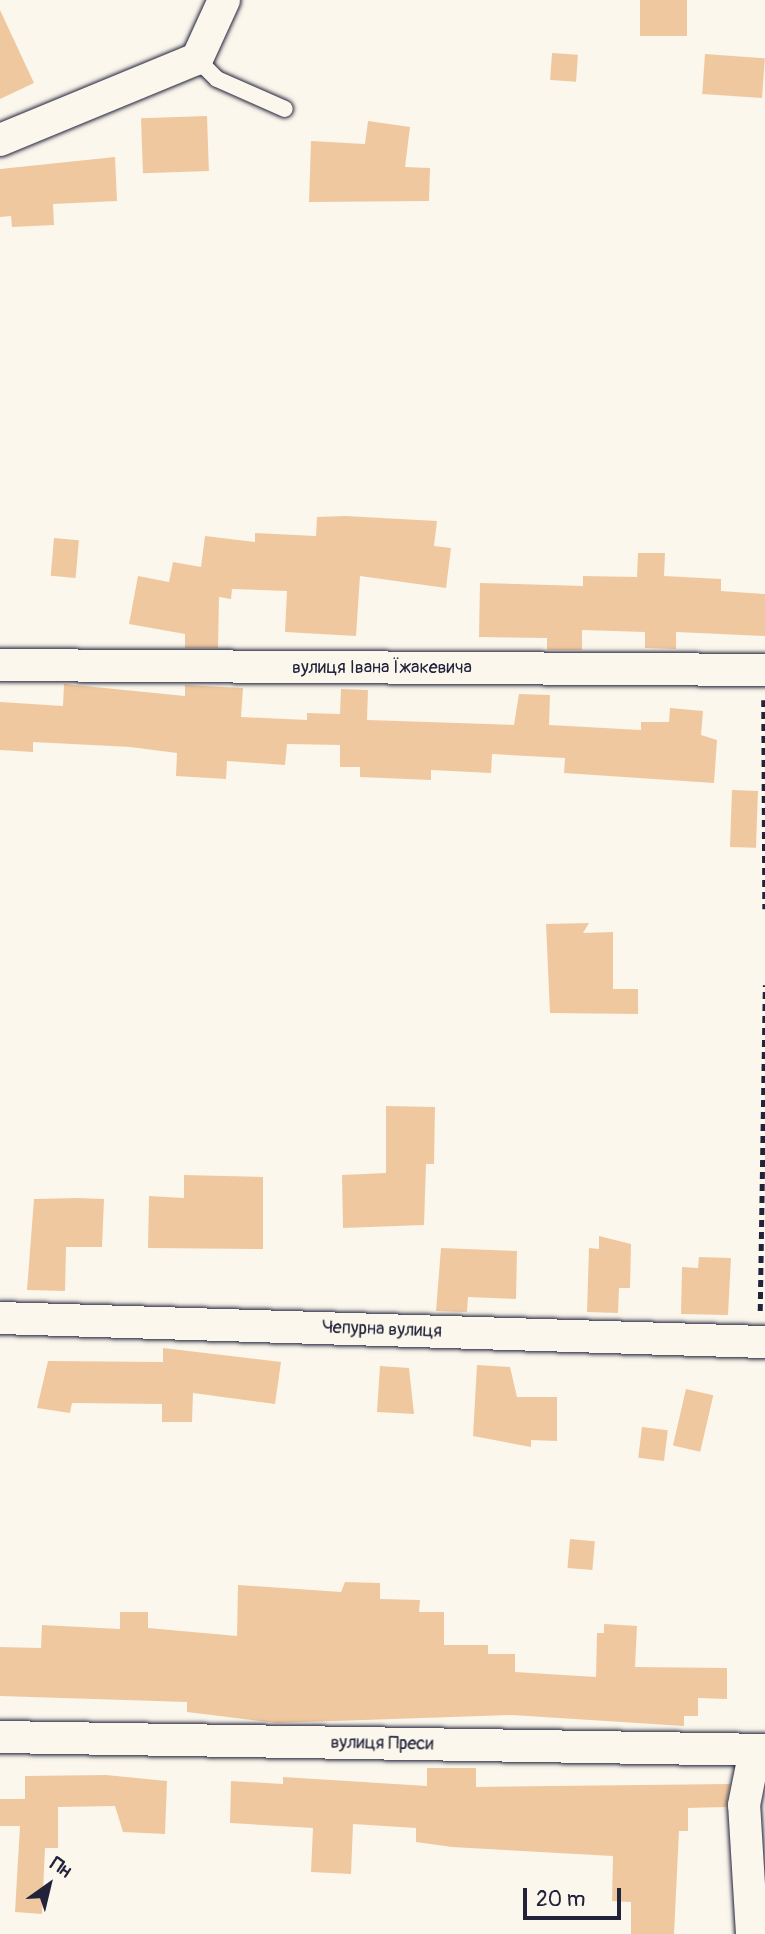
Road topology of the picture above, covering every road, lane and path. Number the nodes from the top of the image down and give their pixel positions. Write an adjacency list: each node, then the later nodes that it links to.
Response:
1 (224, 0): 2 (street)
2 (197, 59): 3 (lane); 4 (street)
3 (285, 109)
4 (0, 140)
5 (0, 666): 6 (street, вулиця Івана Їжакевича)
6 (765, 670)
7 (765, 687): 8 (path)
8 (765, 909)
9 (765, 985): 11 (path)
10 (0, 1318): 11 (street, Чепурна вулиця)
11 (763, 1342)
12 (0, 1737): 13 (street, вулиця Преси)
13 (760, 1750): 14 (street)
14 (752, 1934)

